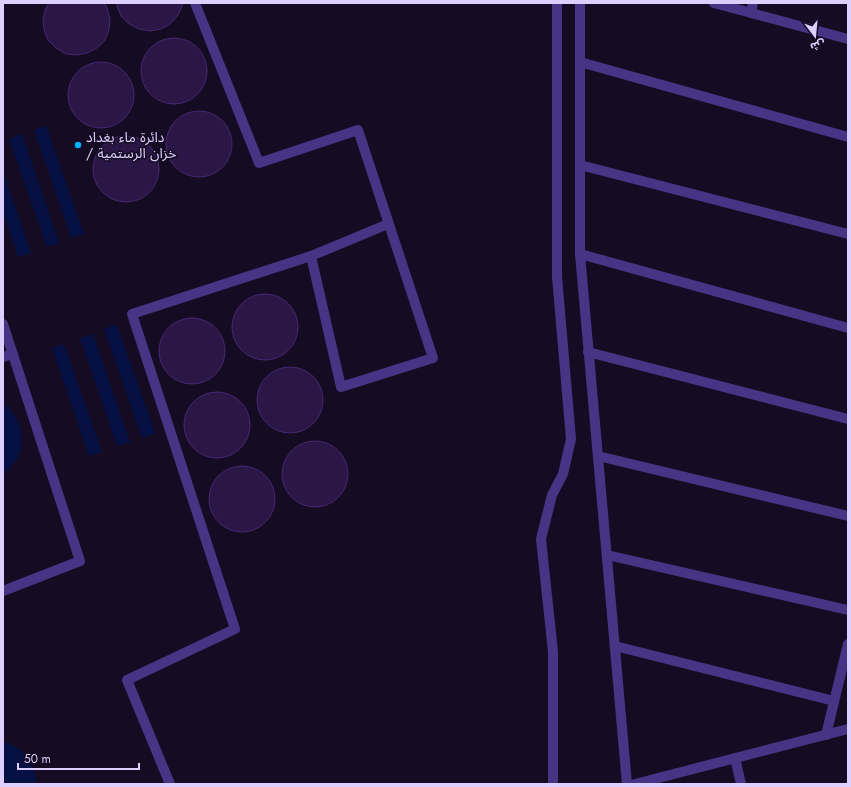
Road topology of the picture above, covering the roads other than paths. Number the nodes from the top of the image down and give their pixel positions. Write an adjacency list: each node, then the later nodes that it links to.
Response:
1 (195, 3): 10 (street)
2 (557, 3): 32 (street)
3 (580, 3): 7 (street)
4 (714, 3): 5 (street)
5 (752, 8): 6 (street)
6 (848, 39)
7 (580, 62): 8 (street); 9 (street)
8 (848, 137)
9 (580, 166): 11 (street); 12 (street)
10 (388, 224): 13 (street); 13 (street)
11 (848, 234)
12 (580, 254): 15 (street); 16 (street)
13 (311, 256): 31 (street)
14 (3, 324): 17 (street)
15 (848, 328)
16 (588, 352): 19 (street); 20 (street)
17 (13, 354): 18 (street); 23 (street)
18 (3, 357)
19 (848, 419)
20 (598, 456): 21 (street); 22 (street)
21 (848, 516)
22 (606, 555): 24 (street); 26 (street)
23 (3, 591)
24 (848, 610)
25 (848, 644): 27 (street)
26 (615, 646): 27 (street); 33 (street)
27 (834, 701): 29 (street)
28 (848, 729): 29 (street)
29 (826, 735): 30 (street)
30 (736, 758): 34 (street); 35 (street)
31 (170, 784)
32 (554, 784)
33 (627, 784)
34 (634, 784)
35 (742, 784)

